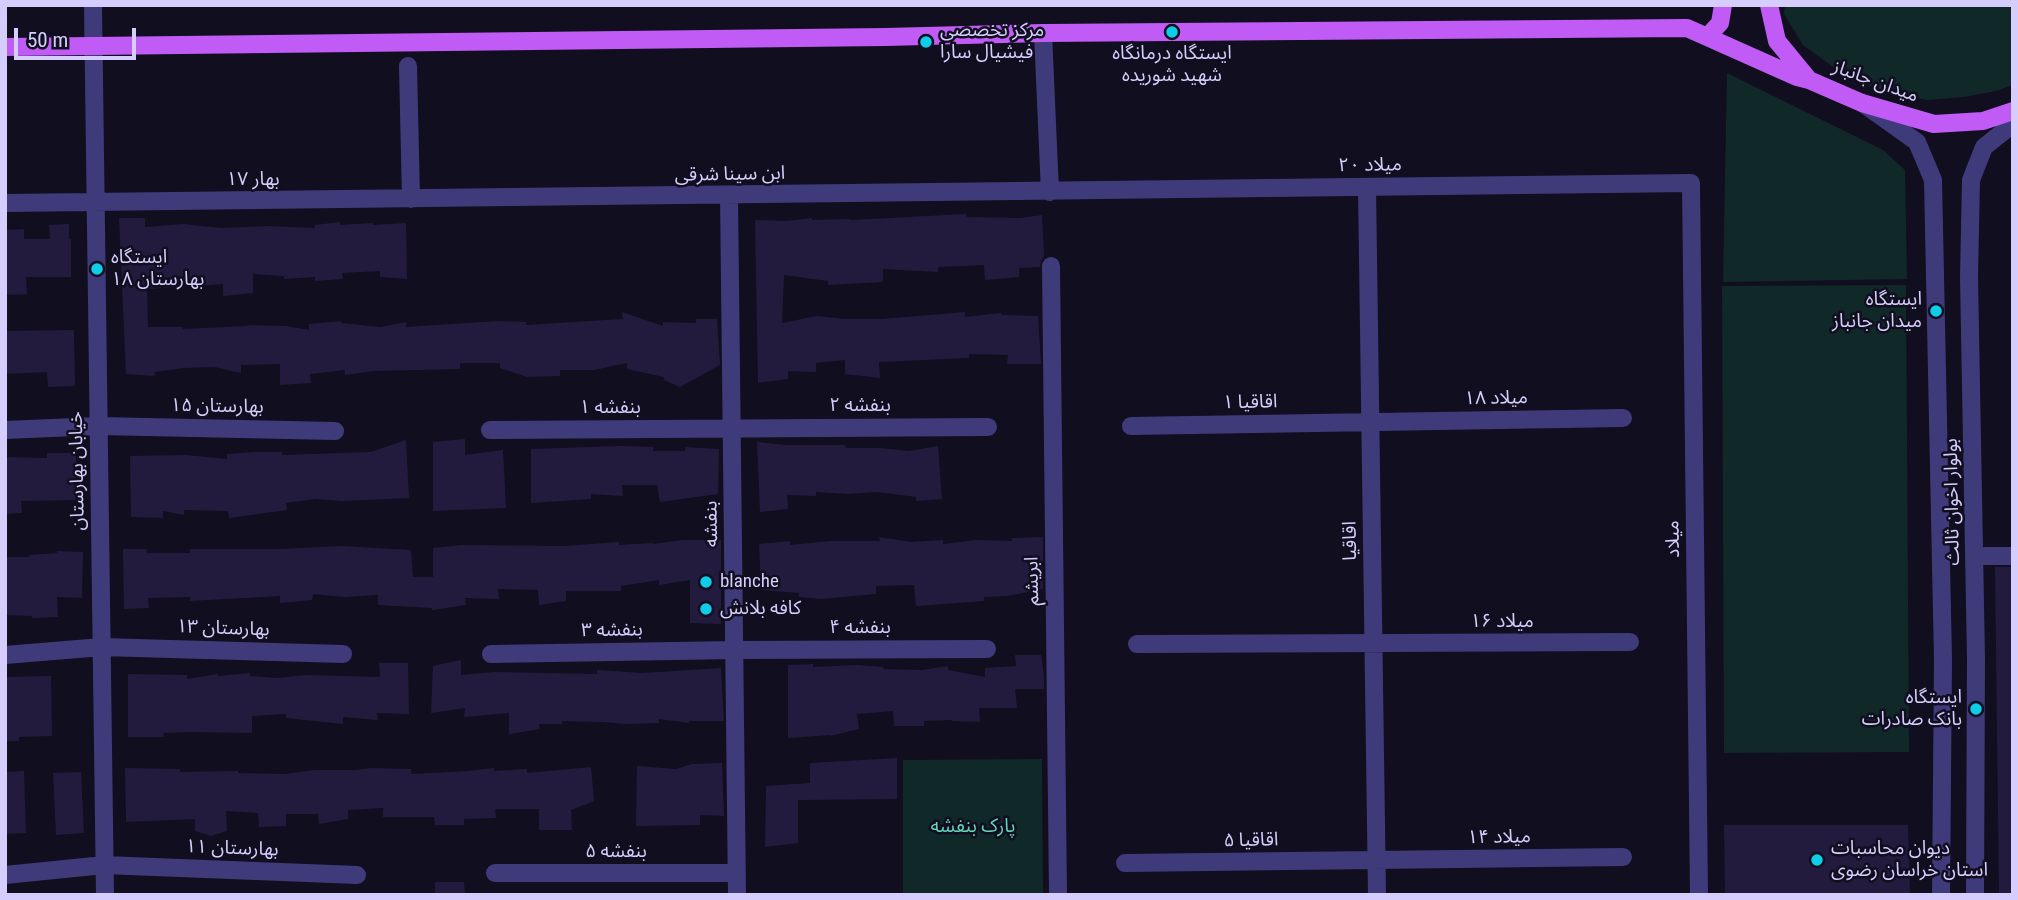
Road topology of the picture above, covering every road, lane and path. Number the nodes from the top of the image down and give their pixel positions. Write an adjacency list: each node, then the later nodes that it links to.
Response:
1 (93, 5): 6 (street, خیابان بهارستان)
2 (1723, 5): 5 (main road)
3 (1769, 5): 9 (main road, میدان جانباز)
4 (1043, 33): 5 (main road); 6 (main road); 15 (street)
5 (1708, 36): 9 (main road)
6 (94, 46): 7 (main road); 18 (street, خیابان بهارستان)
7 (5, 47)
8 (408, 65): 17 (street)
9 (1809, 79): 10 (main road, میدان جانباز)
10 (1862, 103): 11 (main road, میدان جانباز); 42 (street)
11 (2013, 111)
12 (2013, 124): 30 (street, بولوار اخوان ثالث)
13 (1691, 183): 14 (street, میلاد ۲۰); 55 (street, میلاد)
14 (1367, 187): 15 (street, میلاد ۲۰); 22 (street, اقاقیا)
15 (1050, 192): 16 (street, ابن سینا شرقی)
16 (729, 196): 17 (street, ابن سینا شرقی); 26 (street, بنفشه)
17 (411, 199): 18 (street, بهار ۱۷)
18 (96, 202): 19 (street, بهار ۱۷); 23 (street, خیابان بهارستان)
19 (5, 204)
20 (1051, 266): 53 (street, ابریشم)
21 (1623, 418): 22 (street, میلاد ۱۸)
22 (1370, 422): 24 (street, اقاقیا ۱); 33 (street, اقاقیا)
23 (99, 426): 27 (street, بهارستان ۱۵); 29 (street, بهارستان ۱۵); 35 (street, خیابان بهارستان)
24 (1131, 426)
25 (988, 427): 26 (street, بنفشه ۲)
26 (731, 428): 28 (street, بنفشه ۱); 37 (street, بنفشه)
27 (5, 430)
28 (490, 430)
29 (335, 431)
30 (1975, 556): 31 (street); 41 (street, بولوار اخوان ثالث)
31 (2013, 556)
32 (1630, 642): 33 (street, میلاد ۱۶)
33 (1373, 643): 34 (street, میلاد ۱۶); 44 (street, اقاقیا)
34 (1137, 645)
35 (102, 647): 38 (street, بهارستان ۱۳); 40 (street, بهارستان ۱۳); 46 (street, خیابان بهارستان)
36 (987, 649): 37 (street, بنفشه ۴)
37 (734, 650): 39 (street, بنفشه ۳); 48 (street, بنفشه)
38 (343, 654)
39 (491, 654)
40 (5, 655)
41 (1976, 659): 42 (street); 57 (street, بولوار اخوان ثالث)
42 (1943, 660): 56 (street)
43 (1623, 857): 44 (street, میلاد ۱۴)
44 (1376, 860): 45 (street, اقاقیا ۵); 54 (street, اقاقیا)
45 (1125, 863)
46 (104, 864): 49 (street, بهارستان ۱۱); 50 (street, بهارستان ۱۱); 51 (street, خیابان بهارستان)
47 (495, 873): 48 (street, بنفشه ۵)
48 (736, 873): 52 (street, بنفشه)
49 (5, 875)
50 (357, 875)
51 (105, 895)
52 (737, 895)
53 (1058, 895)
54 (1377, 895)
55 (1699, 895)
56 (1941, 895)
57 (1975, 895)

